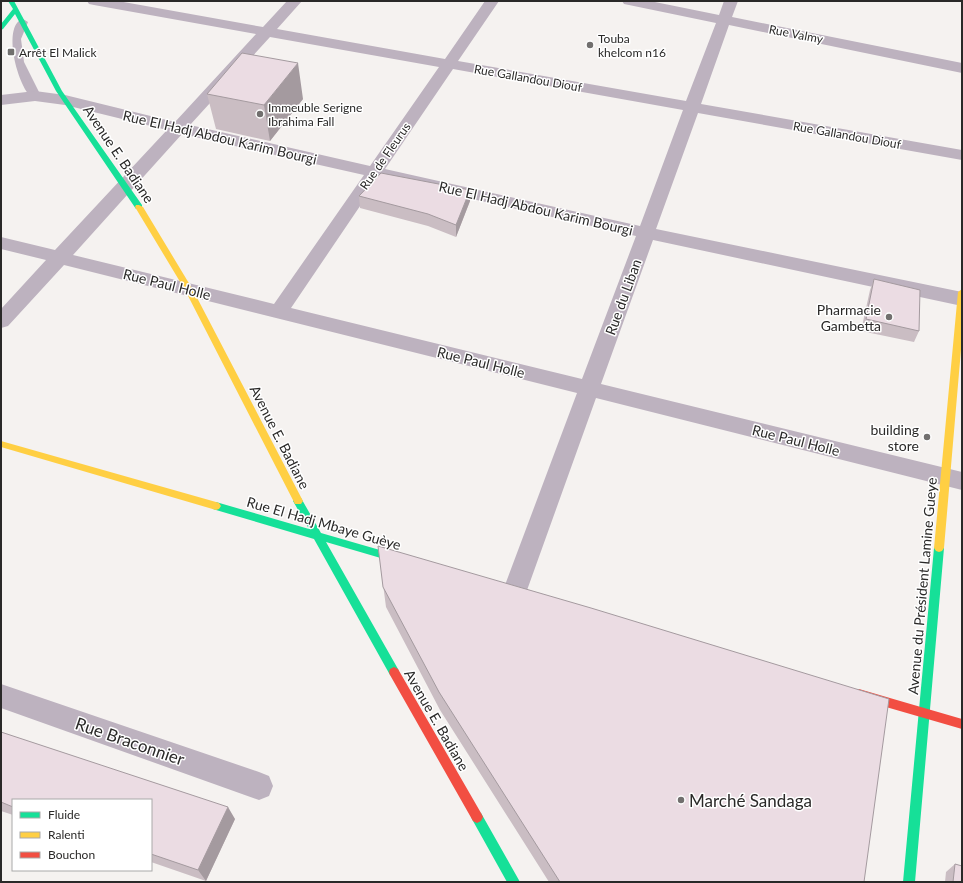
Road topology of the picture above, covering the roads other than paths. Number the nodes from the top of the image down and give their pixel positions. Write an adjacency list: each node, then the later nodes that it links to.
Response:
1 (11, 1): 7 (main road, Avenue E. Badiane)
2 (94, 1): 11 (street, Rue Gallandou Diouf)
3 (295, 1): 11 (street)
4 (492, 1): 12 (street, Rue de Fleurus)
5 (629, 1): 8 (street, Rue Valmy)
6 (731, 1): 8 (street, Rue du Liban)
7 (16, 9): 9 (main road, Avenue E. Badiane); 10 (main road)
8 (724, 20): 13 (street, Rue Valmy); 17 (street, Rue du Liban)
9 (23, 22): 14 (lane); 16 (main road, Avenue E. Badiane)
10 (1, 28)
11 (267, 32): 12 (street, Rue Gallandou Diouf); 18 (street)
12 (449, 64): 17 (street, Rue Gallandou Diouf); 20 (street, Rue de Fleurus)
13 (962, 68)
14 (35, 96): 15 (street, Rue El Hadj Abdou Karim Bourgi); 16 (street, Rue El Hadj Abdou Karim Bourgi)
15 (1, 100)
16 (65, 100): 18 (street, Rue El Hadj Abdou Karim Bourgi); 21 (main road, Avenue E. Badiane)
17 (692, 108): 19 (street, Rue Gallandou Diouf); 22 (street, Rue du Liban)
18 (179, 128): 20 (street, Rue El Hadj Abdou Karim Bourgi); 21 (street)
19 (962, 156)
20 (374, 172): 22 (street, Rue El Hadj Abdou Karim Bourgi); 27 (street, Rue de Fleurus)
21 (126, 186): 24 (street); 25 (main road, Avenue E. Badiane)
22 (646, 232): 26 (street, Rue El Hadj Abdou Karim Bourgi); 29 (street, Rue du Liban)
23 (1, 243): 24 (street, Rue Paul Holle)
24 (59, 258): 25 (street, Rue Paul Holle); 28 (street)
25 (189, 290): 27 (street, Rue Paul Holle); 32 (main road, Avenue E. Badiane)
26 (962, 296): 31 (main road, Avenue du Président Lamine Gueye)
27 (278, 312): 29 (street, Rue Paul Holle)
28 (1, 321)
29 (589, 389): 31 (street, Rue Paul Holle); 34 (street, Rue du Liban)
30 (1, 444): 32 (main road, Rue El Hadj Mbaye Guèye)
31 (954, 479): 37 (main road, Avenue du Président Lamine Gueye)
32 (315, 535): 33 (main road, Rue El Hadj Mbaye Guèye); 40 (main road, Avenue E. Badiane)
33 (414, 564)
34 (514, 593)
35 (848, 691): 37 (main road)
36 (1, 696): 39 (street, Rue Braconnier)
37 (924, 713): 38 (main road); 41 (main road, Avenue du Président Lamine Gueye)
38 (962, 724)
39 (259, 786)
40 (514, 882)
41 (909, 882)

